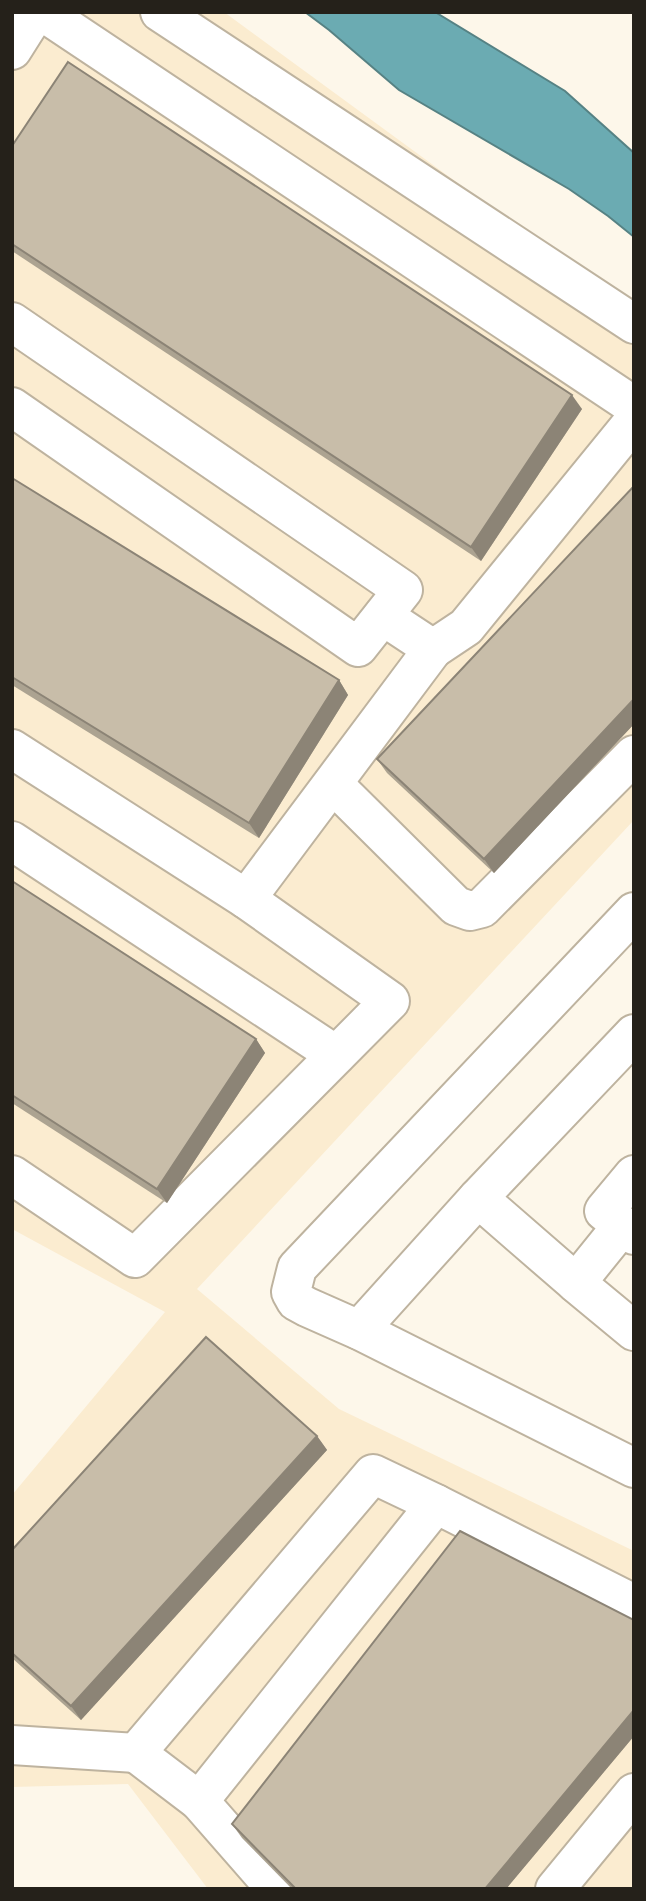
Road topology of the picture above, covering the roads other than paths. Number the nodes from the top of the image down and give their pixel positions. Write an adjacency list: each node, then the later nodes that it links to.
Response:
1 (36, 12): 4 (street)
2 (43, 12): 7 (street)
3 (160, 12): 6 (street)
4 (12, 50)
5 (12, 322): 10 (street)
6 (634, 324)
7 (634, 406)
8 (12, 407): 10 (street)
9 (634, 421): 11 (street)
10 (383, 616): 11 (street)
11 (433, 649): 14 (street)
12 (12, 749): 16 (street)
13 (634, 755): 14 (street)
14 (333, 784): 16 (street)
15 (12, 841): 19 (street)
16 (246, 899): 19 (street)
17 (634, 912): 25 (street)
18 (634, 1034): 22 (street)
19 (336, 1055): 20 (street)
20 (12, 1175)
21 (634, 1175): 23 (street)
22 (478, 1198): 24 (street); 25 (street)
23 (628, 1230): 24 (street)
24 (576, 1283): 26 (street)
25 (359, 1330): 27 (street)
26 (634, 1331)
27 (634, 1468)
28 (436, 1504): 29 (street); 31 (street); 33 (street)
29 (634, 1604)
30 (13, 1747): 31 (street)
31 (136, 1753): 33 (street)
32 (634, 1793): 35 (street)
33 (199, 1801): 34 (street)
34 (276, 1889)
35 (555, 1889)

